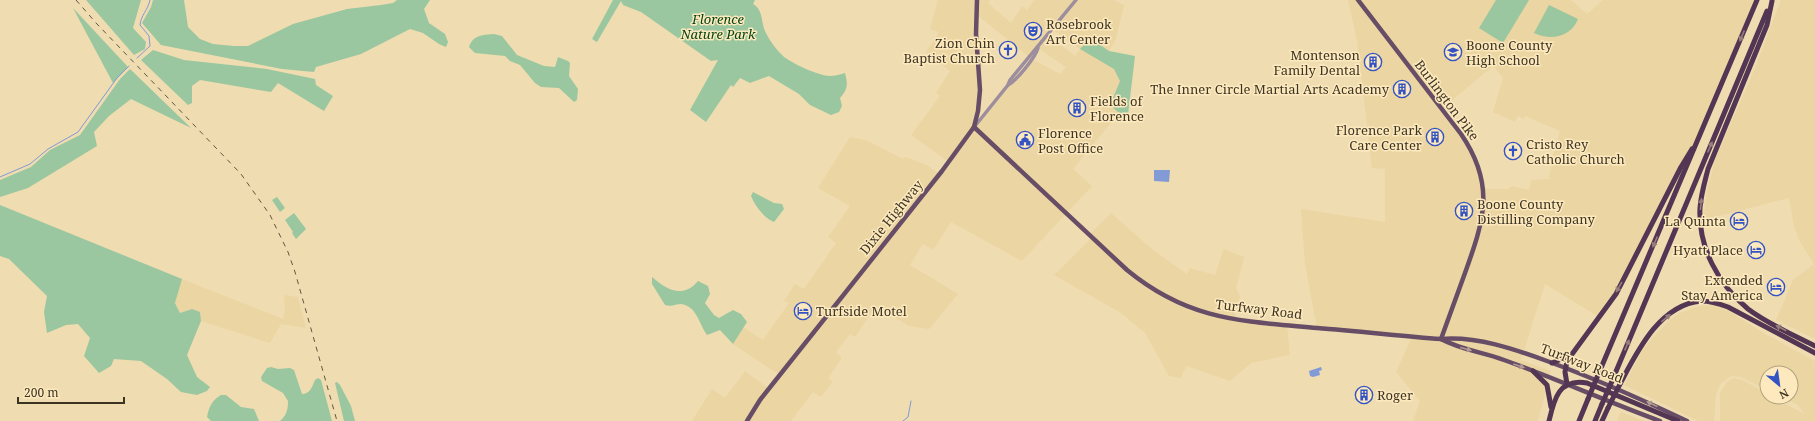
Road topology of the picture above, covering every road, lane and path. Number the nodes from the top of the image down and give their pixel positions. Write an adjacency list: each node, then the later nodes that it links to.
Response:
1 (977, 0): 6 (main road, Dixie Highway)
2 (1076, 0): 6 (street)
3 (1358, 0): 8 (main road, Burlington Pike)
4 (1757, 0): 7 (highway, one-way to 7)
5 (1772, 0): 9 (highway, one-way to 5); 20 (highway, one-way to 5, bridge)
6 (974, 127): 8 (main road, Turfway Road); 17 (main road, Dixie Highway)
7 (1697, 142): 11 (highway, one-way to 11); 19 (highway, one-way to 19, bridge)
8 (1441, 339): 12 (main road, Turfway Road); 14 (main road, Turfway Road, one-way to 14)
9 (1815, 346)
10 (1815, 353): 21 (highway, one-way to 10, bridge)
11 (1572, 355): 12 (highway); 13 (highway)
12 (1552, 363): 13 (main road, Turfway Road)
13 (1565, 368): 15 (highway); 24 (main road, Turfway Road, one-way to 13)
14 (1532, 371): 15 (main road, Turfway Road); 16 (highway)
15 (1567, 384): 16 (highway); 22 (main road, Turfway Road); 23 (highway)
16 (1551, 409): 18 (highway)
17 (747, 421)
18 (1549, 421)
19 (1579, 421)
20 (1595, 421)
21 (1602, 421)
22 (1660, 421)
23 (1678, 421)
24 (1687, 421)

